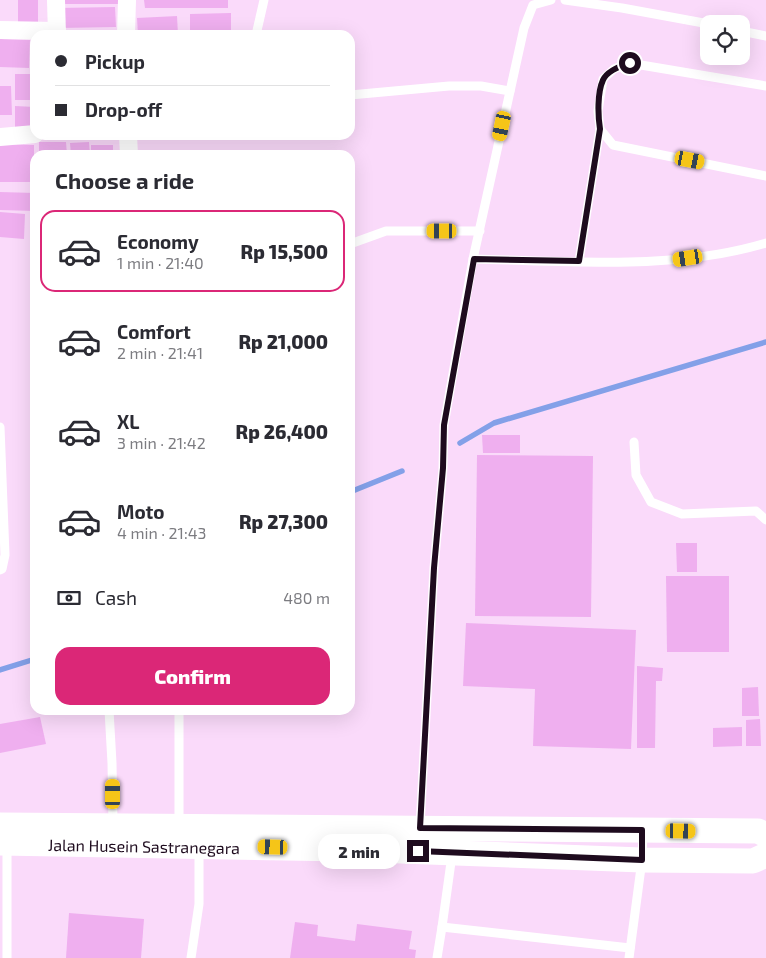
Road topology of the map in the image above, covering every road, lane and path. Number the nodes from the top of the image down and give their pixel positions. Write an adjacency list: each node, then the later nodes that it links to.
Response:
1 (56, 0): 10 (street)
2 (127, 0): 11 (street)
3 (264, 0): 12 (lane)
4 (551, 0): 7 (lane)
5 (565, 0): 6 (lane)
6 (575, 0): 8 (lane)
7 (533, 3): 17 (lane)
8 (700, 22)
9 (0, 30): 13 (street)
10 (57, 30)
11 (126, 30)
12 (257, 30)
13 (30, 32)
14 (750, 33): 15 (lane)
15 (766, 36)
16 (766, 86): 19 (lane)
17 (510, 91): 18 (lane); 23 (lane)
18 (355, 95)
19 (600, 129): 22 (lane); 27 (lane)
20 (30, 134): 21 (street)
21 (0, 137)
22 (766, 176)
23 (480, 231): 24 (lane); 26 (lane)
24 (355, 242)
25 (766, 243): 27 (lane)
26 (474, 259): 27 (lane); 36 (lane)
27 (579, 261)
28 (0, 427): 31 (lane)
29 (634, 442): 30 (lane)
30 (766, 520)
31 (0, 570)
32 (109, 715): 34 (lane)
33 (179, 715): 35 (lane)
34 (113, 826): 35 (main road, Jalan Husein Sastranegara); 39 (main road, Jalan Husein Sastranegara)
35 (178, 826): 36 (main road, Jalan Husein Sastranegara)
36 (420, 828): 37 (main road, Jalan Husein Sastranegara)
37 (642, 830): 38 (main road, Jalan Husein Sastranegara); 43 (lane)
38 (766, 835)
39 (2, 837): 40 (main road, Jalan Husein Sastranegara); 46 (lane)
40 (199, 846): 41 (main road, Jalan Husein Sastranegara); 47 (lane)
41 (453, 852): 43 (main road, Jalan Husein Sastranegara); 44 (lane)
42 (766, 855): 43 (main road, Jalan Husein Sastranegara)
43 (642, 860): 45 (lane)
44 (442, 927): 45 (lane); 48 (lane)
45 (630, 948): 49 (lane)
46 (7, 958)
47 (191, 958)
48 (437, 958)
49 (629, 958)

